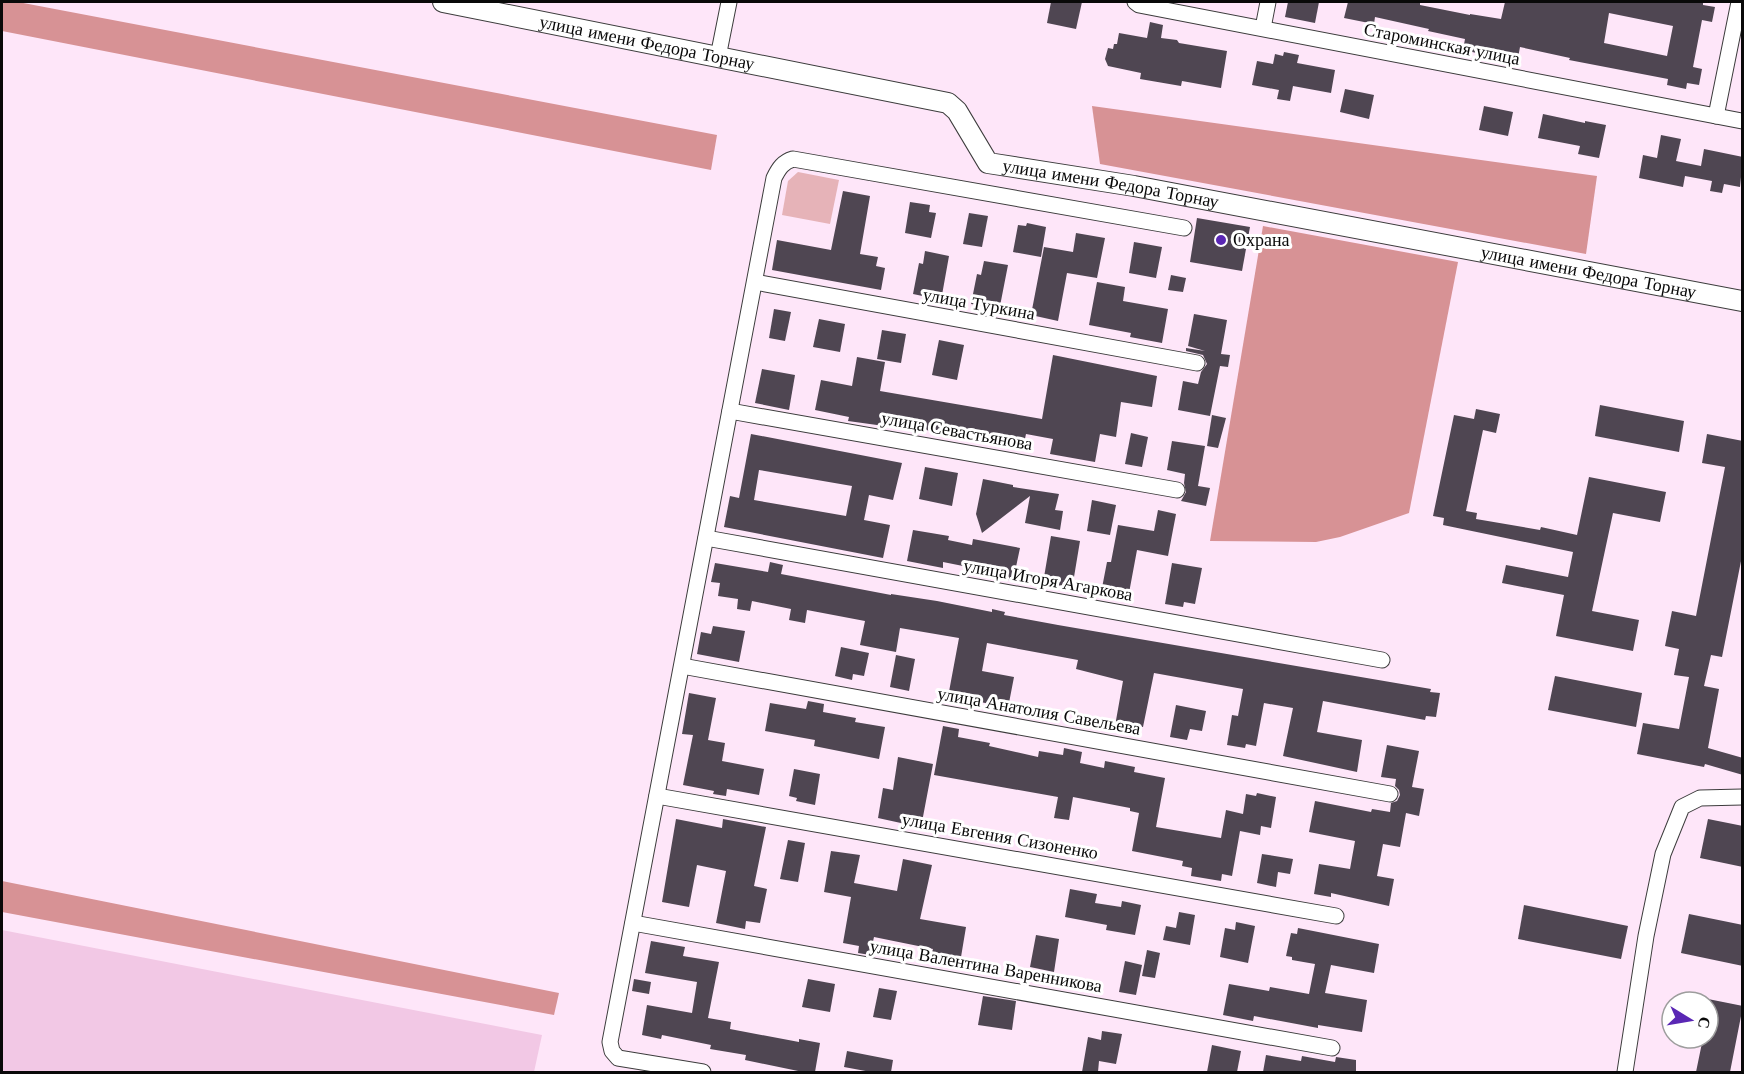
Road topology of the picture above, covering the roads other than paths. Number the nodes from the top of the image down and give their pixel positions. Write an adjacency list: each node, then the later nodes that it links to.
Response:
1 (443, 2): 7 (street, улица имени Федора Торнау)
2 (729, 2): 7 (street)
3 (1135, 2): 6 (street, Староминская улица)
4 (1268, 2): 6 (street)
5 (1739, 2): 8 (street)
6 (1263, 28): 8 (street, Староминская улица)
7 (718, 57): 12 (street, улица имени Федора Торнау)
8 (1716, 116): 9 (street, Староминская улица)
9 (1743, 121)
10 (1184, 228): 11 (street)
11 (755, 282): 13 (street, улица Туркина); 14 (street)
12 (1743, 301)
13 (1197, 363)
14 (730, 411): 15 (street, улица Севастьянова); 16 (street)
15 (1177, 490)
16 (706, 538): 17 (street, улица Игоря Агаркова); 18 (street)
17 (1382, 660)
18 (682, 666): 19 (street, улица Анатолия Савельева); 20 (street)
19 (1390, 794)
20 (657, 796): 22 (street, улица Евгения Сизоненко); 23 (street)
21 (1743, 797): 26 (street)
22 (1336, 916)
23 (633, 923): 24 (street, улица Валентина Варенникова); 25 (street)
24 (1332, 1048)
25 (704, 1072)
26 (1625, 1072)

